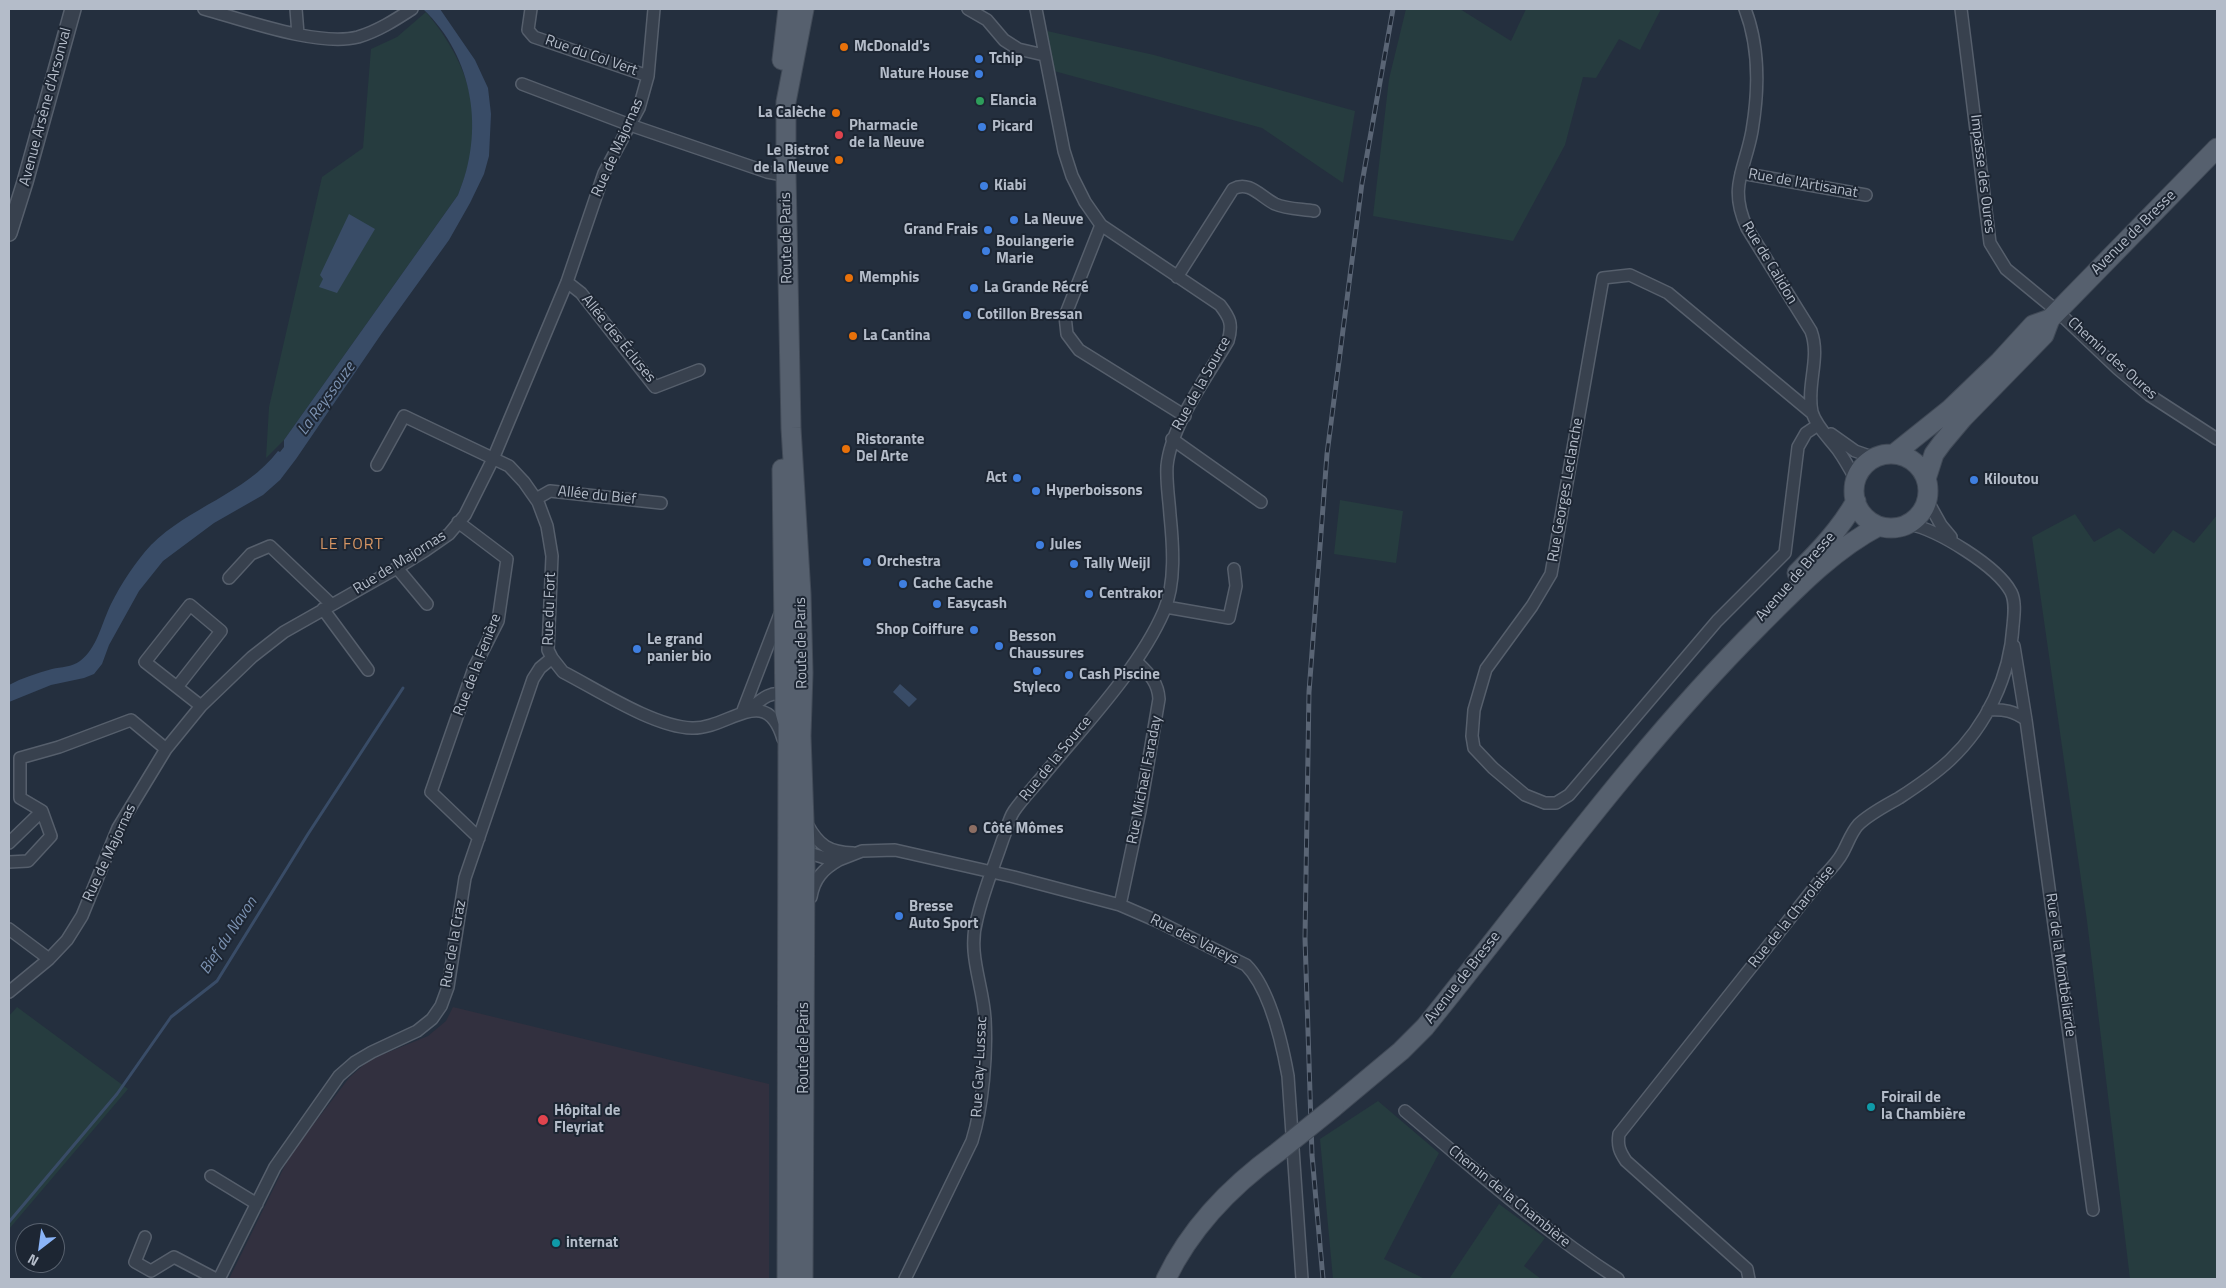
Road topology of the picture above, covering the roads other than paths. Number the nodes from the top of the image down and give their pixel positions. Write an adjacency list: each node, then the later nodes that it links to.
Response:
1 (73, 9): 23 (street, Avenue Arsène d'Arsonval)
2 (204, 9): 13 (street)
3 (296, 9): 13 (street)
4 (412, 9): 13 (street)
5 (531, 9): 15 (street, Rue du Col Vert)
6 (654, 9): 15 (street, Rue de Majornas)
7 (788, 9): 20 (main road, Route de Paris)
8 (804, 9): 62 (main road, Route de Paris)
9 (968, 9): 14 (street)
10 (1036, 9): 14 (street, Rue de la Source)
11 (1745, 9): 19 (street, Rue de Calidon)
12 (1961, 9): 28 (street, Impasse des Oures)
13 (298, 34)
14 (1044, 56): 24 (street, Rue de la Source)
15 (648, 76): 17 (street, Rue de Majornas)
16 (522, 84): 17 (street)
17 (630, 125): 20 (street); 27 (street, Rue de Majornas)
18 (2217, 148): 28 (main road, Avenue de Bresse)
19 (1741, 173): 21 (street, Rue de l'Artisanat); 30 (street, Rue de Calidon)
20 (778, 174): 54 (main road, Route de Paris)
21 (1866, 195)
22 (1314, 211): 26 (street)
23 (12, 213): 25 (street, Avenue Arsène d'Arsonval)
24 (1101, 225): 26 (street, Rue de la Source); 31 (street)
25 (9, 233)
26 (1177, 277): 31 (street, Rue de la Source)
27 (567, 282): 29 (street, Allée des Écluses); 37 (street, Rue de Majornas)
28 (2054, 315): 34 (street, Chemin des Oures); 35 (main road, Avenue de Bresse); 39 (main road, Avenue de Bresse)
29 (699, 370)
30 (1812, 413): 32 (street, Rue de Calidon); 32 (street, Rue Georges Leclanche)
31 (1185, 416): 33 (street, Rue de la Source)
32 (1818, 425): 36 (street, Rue de Calidon); 40 (street, Rue de Calidon)
33 (1172, 439): 44 (street); 56 (street, Rue de la Source)
34 (2217, 439)
35 (1894, 454): 36 (main road); 39 (main road)
36 (1875, 458): 40 (main road)
37 (493, 459): 38 (street, Rue du Fort); 41 (street, Rue du Fort); 46 (street, Rue de Majornas)
38 (378, 465)
39 (1926, 479): 42 (main road)
40 (1856, 480): 43 (main road)
41 (536, 499): 45 (street, Allée du Bief); 59 (street, Rue du Fort)
42 (1927, 500): 47 (main road); 49 (street)
43 (1856, 501): 48 (main road); 58 (main road, Avenue de Bresse)
44 (1261, 502)
45 (661, 503)
46 (458, 522): 50 (street, Rue de Majornas); 75 (street, Rue de la Fenière)
47 (1909, 524): 48 (main road); 49 (street)
48 (1878, 526): 58 (main road, Avenue de Bresse)
49 (1961, 547): 57 (street, Rue de la Charolaise)
50 (397, 568): 53 (street); 55 (street, Rue de Majornas)
51 (1234, 569): 56 (street)
52 (229, 578): 55 (street)
53 (427, 604)
54 (784, 604): 64 (main road, Route de Paris); 68 (street)
55 (327, 607): 61 (street); 65 (street, Rue de Majornas)
56 (1166, 607): 60 (street, Rue de la Source)
57 (2013, 638): 66 (street, Rue de la Charolaise); 69 (street, Rue de la Montbéliarde)
58 (1734, 650): 98 (main road, Avenue de Bresse, bridge)
59 (552, 658): 68 (street, Rue du Fort); 75 (street, Rue de la Craz)
60 (1136, 662): 83 (street, Rue de la Source); 84 (street, Rue Michael Faraday)
61 (368, 670)
62 (803, 672): 64 (street, Rue du Fort); 70 (main road, Route de Paris)
63 (176, 687): 63 (street); 65 (street)
64 (786, 695): 67 (street, Rue du Fort); 68 (street, Rue du Fort); 70 (street); 72 (main road, Route de Paris)
65 (201, 706): 71 (street, Rue de Majornas)
66 (1988, 710): 69 (street); 101 (street, Rue de la Charolaise)
67 (760, 711): 68 (street, Rue du Fort); 72 (street)
68 (745, 712)
69 (2026, 720): 92 (street, Rue de la Montbéliarde)
70 (801, 736): 74 (main road, Route de Paris)
71 (166, 749): 73 (street); 87 (street, Rue de Majornas)
72 (788, 754): 74 (main road, Route de Paris)
73 (42, 811): 76 (street); 81 (street)
74 (796, 814): 77 (main road, Route de Paris); 78 (street); 82 (main road, Route de Paris)
75 (478, 838): 91 (street, Rue de la Craz)
76 (9, 843)
77 (805, 849): 78 (street, Rue des Vareys); 80 (street); 82 (street); 86 (main road, Route de Paris)
78 (828, 849): 79 (street, Rue des Vareys)
79 (858, 853): 80 (street, Rue des Vareys); 83 (street, Rue des Vareys)
80 (839, 860): 86 (street, Rue des Vareys)
81 (9, 862)
82 (788, 864): 95 (main road, Route de Paris)
83 (991, 872): 84 (street, Rue des Vareys); 97 (street, Rue Gay-Lussac)
84 (1120, 906): 99 (street, Rue des Vareys)
85 (9, 929): 87 (street)
86 (804, 946): 96 (main road, Route de Paris)
87 (49, 959): 88 (street, Rue de Majornas)
88 (9, 992)
89 (1405, 1111): 100 (street, Chemin de la Chambière)
90 (210, 1176): 91 (street)
91 (257, 1204): 94 (street, Rue de la Craz)
92 (2093, 1210)
93 (145, 1237): 94 (street)
94 (217, 1279)
95 (787, 1279)
96 (803, 1279)
97 (906, 1279)
98 (1166, 1279)
99 (1302, 1279)
100 (1618, 1279)
101 (1749, 1279)

